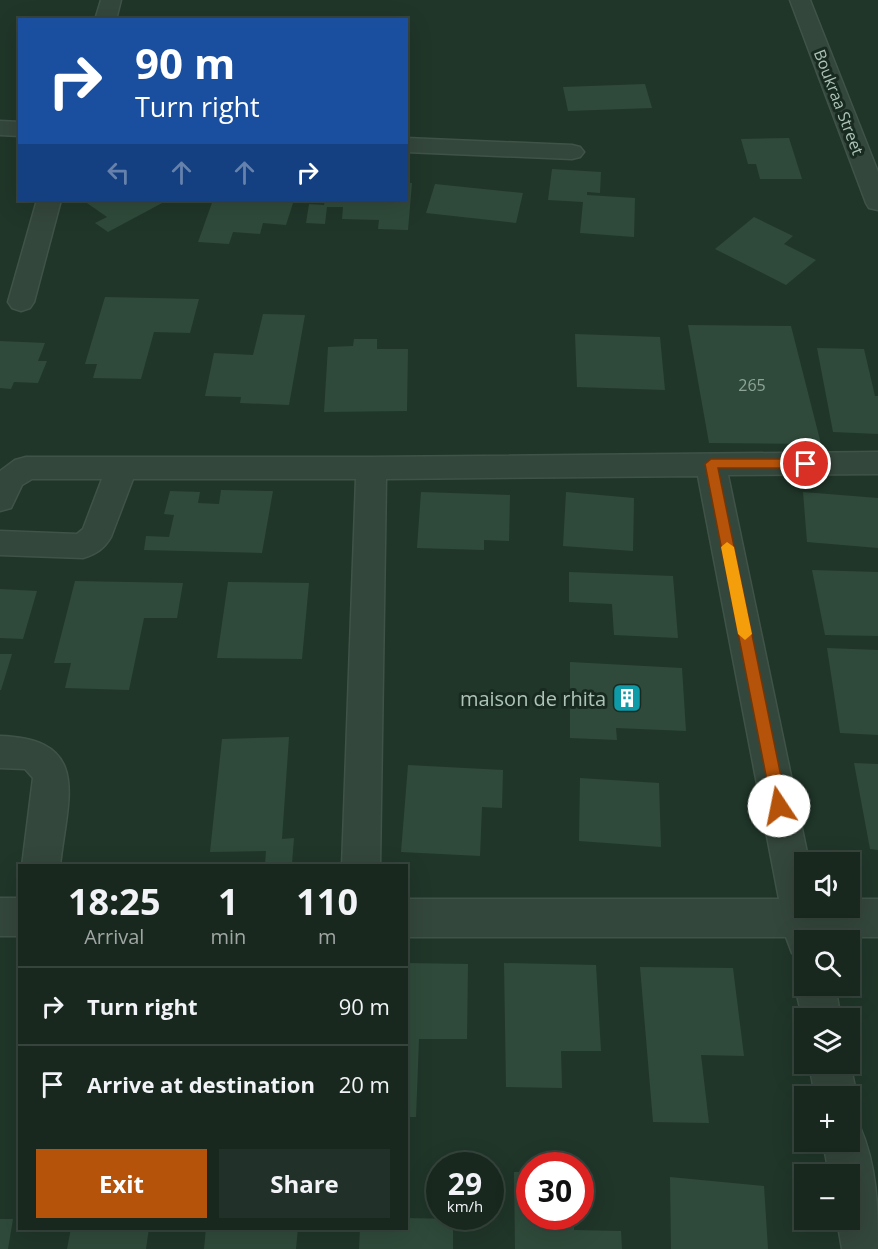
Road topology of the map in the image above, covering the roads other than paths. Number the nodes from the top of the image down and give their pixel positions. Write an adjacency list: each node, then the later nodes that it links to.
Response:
1 (111, 0): 3 (street)
2 (801, 0): 9 (street, Boukraa Street)
3 (106, 18)
4 (0, 128): 5 (street)
5 (18, 129)
6 (408, 145): 7 (street)
7 (572, 152)
8 (50, 201): 10 (street)
9 (878, 203)
10 (21, 302)
11 (711, 464): 12 (street); 14 (street); 24 (street)
12 (878, 464)
13 (122, 467): 14 (street); 15 (street); 16 (street)
14 (371, 468): 19 (street)
15 (0, 500)
16 (0, 543)
17 (0, 752): 18 (street)
18 (41, 864)
19 (362, 864)
20 (0, 916): 21 (street)
21 (18, 917)
22 (408, 918): 24 (street)
23 (878, 918): 24 (street)
24 (804, 930)
25 (846, 1152): 26 (street)
26 (865, 1249)

